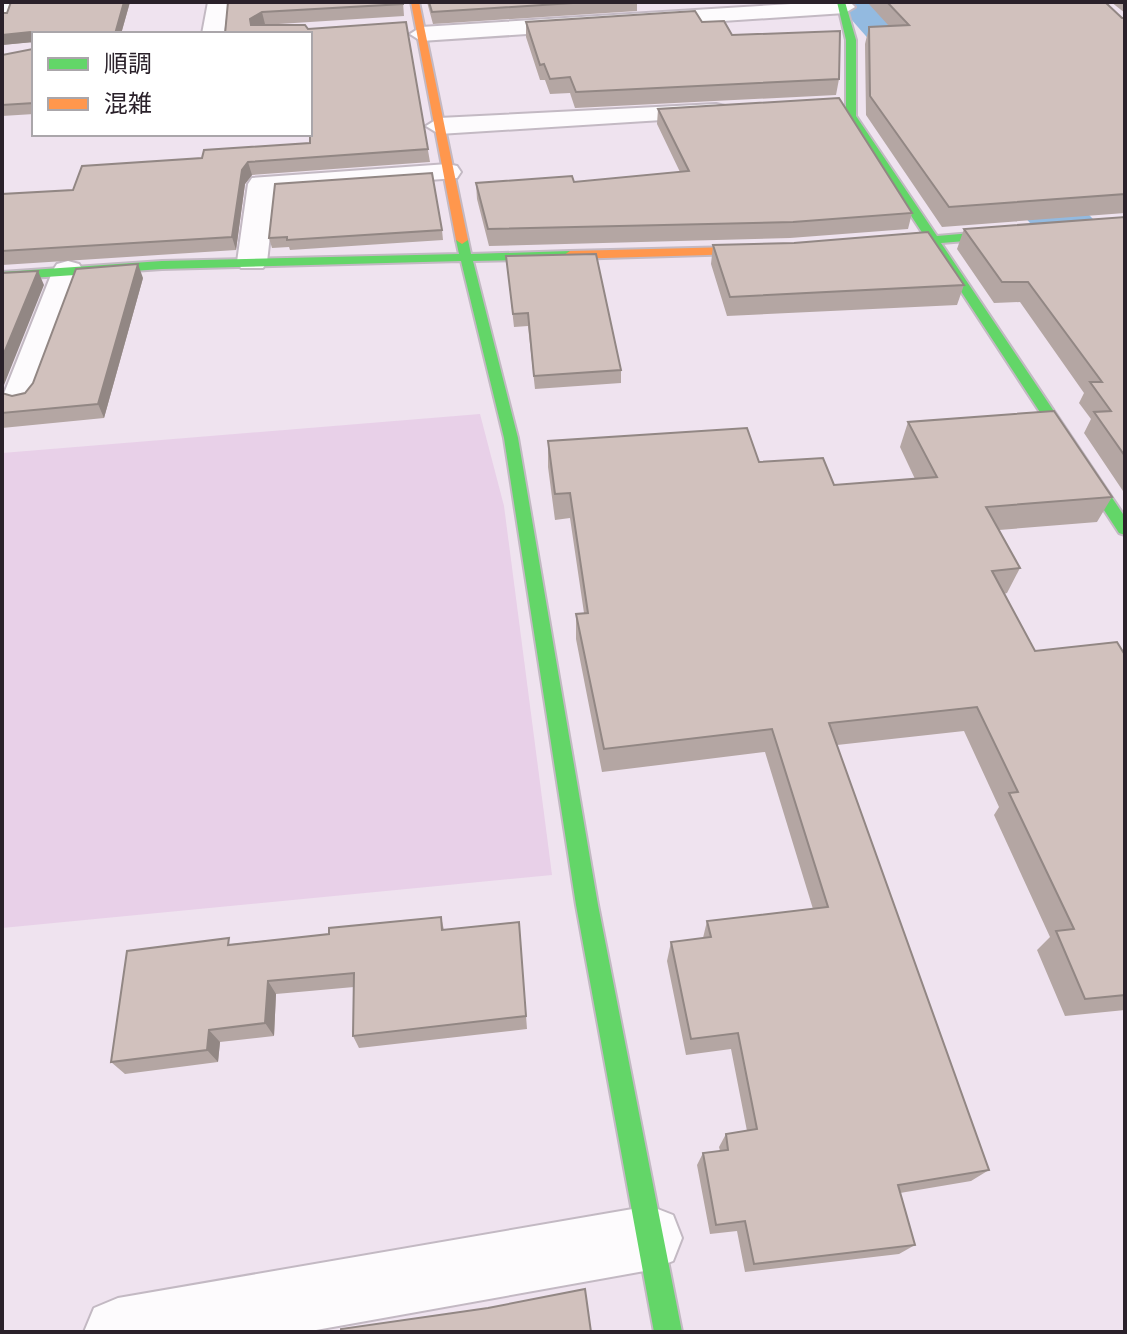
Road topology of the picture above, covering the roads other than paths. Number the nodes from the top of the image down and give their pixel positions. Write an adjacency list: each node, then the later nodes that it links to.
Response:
1 (6, 2): 5 (street)
2 (218, 2): 8 (street)
3 (524, 2): 7 (street)
4 (843, 4): 7 (street); 13 (street)
5 (2, 13)
6 (414, 21): 7 (street); 10 (street)
7 (531, 27)
8 (213, 32)
9 (739, 110): 10 (street)
10 (439, 126): 11 (street)
11 (448, 172): 16 (street); 17 (street)
12 (1125, 224): 13 (street)
13 (933, 241): 14 (street); 21 (street)
14 (853, 246)
15 (790, 250): 16 (street)
16 (465, 255): 17 (street); 22 (street)
17 (252, 262): 18 (street)
18 (68, 270): 19 (street); 20 (street)
19 (2, 276)
20 (20, 396)
21 (1125, 529)
22 (650, 1238): 23 (street); 24 (street)
23 (118, 1332)
24 (668, 1332)

